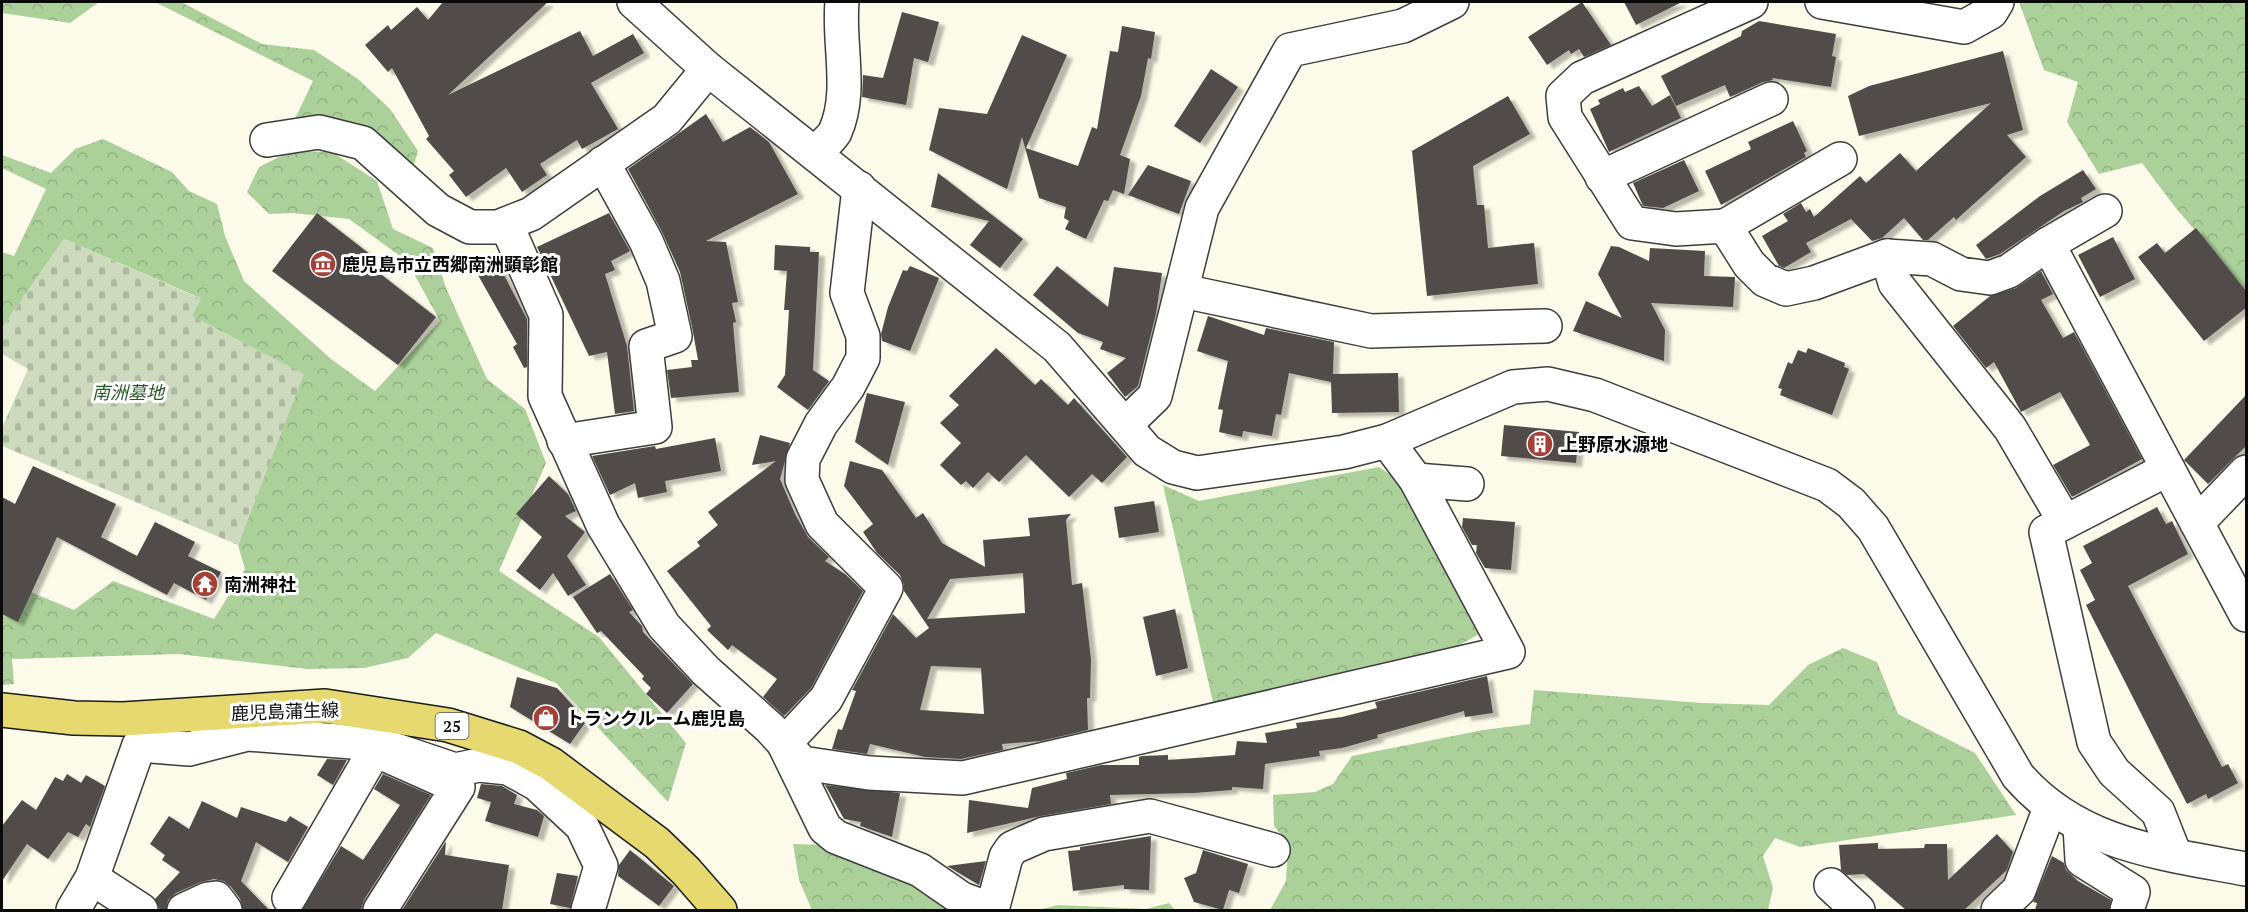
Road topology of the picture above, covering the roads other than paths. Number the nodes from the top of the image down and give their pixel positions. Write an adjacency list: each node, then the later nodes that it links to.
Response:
1 (634, 2): 7 (street)
2 (842, 2): 10 (street)
3 (1452, 2): 20 (street)
4 (1751, 2): 13 (street)
5 (1822, 2): 6 (street)
6 (1997, 2)
7 (708, 69): 10 (street); 12 (street)
8 (1771, 99): 13 (street)
9 (267, 140): 16 (street)
10 (816, 152): 14 (street)
11 (1840, 159): 17 (street)
12 (603, 163): 16 (street); 23 (street)
13 (1602, 177): 17 (street)
14 (859, 188): 22 (street); 33 (street)
15 (2105, 211): 18 (street)
16 (506, 224): 23 (street)
17 (1725, 226): 19 (street)
18 (2048, 244): 19 (street); 25 (street)
19 (1887, 256): 29 (street)
20 (1183, 291): 21 (street); 22 (street)
21 (1545, 326)
22 (1125, 425): 24 (street)
23 (564, 441): 33 (street)
24 (1387, 441): 27 (street); 34 (street)
25 (2168, 469): 29 (street); 30 (street)
26 (2247, 471): 30 (street)
27 (1416, 480): 28 (street); 33 (street)
28 (1467, 484)
29 (2065, 522): 37 (street)
30 (2197, 523): 31 (street)
31 (2247, 615)
32 (2, 710): 48 (main road, 鹿児島蒲生線 / 25)
33 (784, 744): 49 (street)
34 (2050, 808): 35 (street); 51 (street)
35 (2080, 827): 37 (street); 52 (street)
36 (1273, 850): 49 (street)
37 (2175, 855): 38 (street)
38 (2247, 868)
39 (92, 878): 42 (street); 43 (street); 47 (street)
40 (1831, 885): 50 (street)
41 (289, 898): 46 (street)
42 (73, 910)
43 (141, 910)
44 (184, 910): 45 (street)
45 (225, 910)
46 (380, 910)
47 (588, 910)
48 (720, 910)
49 (992, 910)
50 (1858, 910)
51 (1998, 910)
52 (2127, 910)

